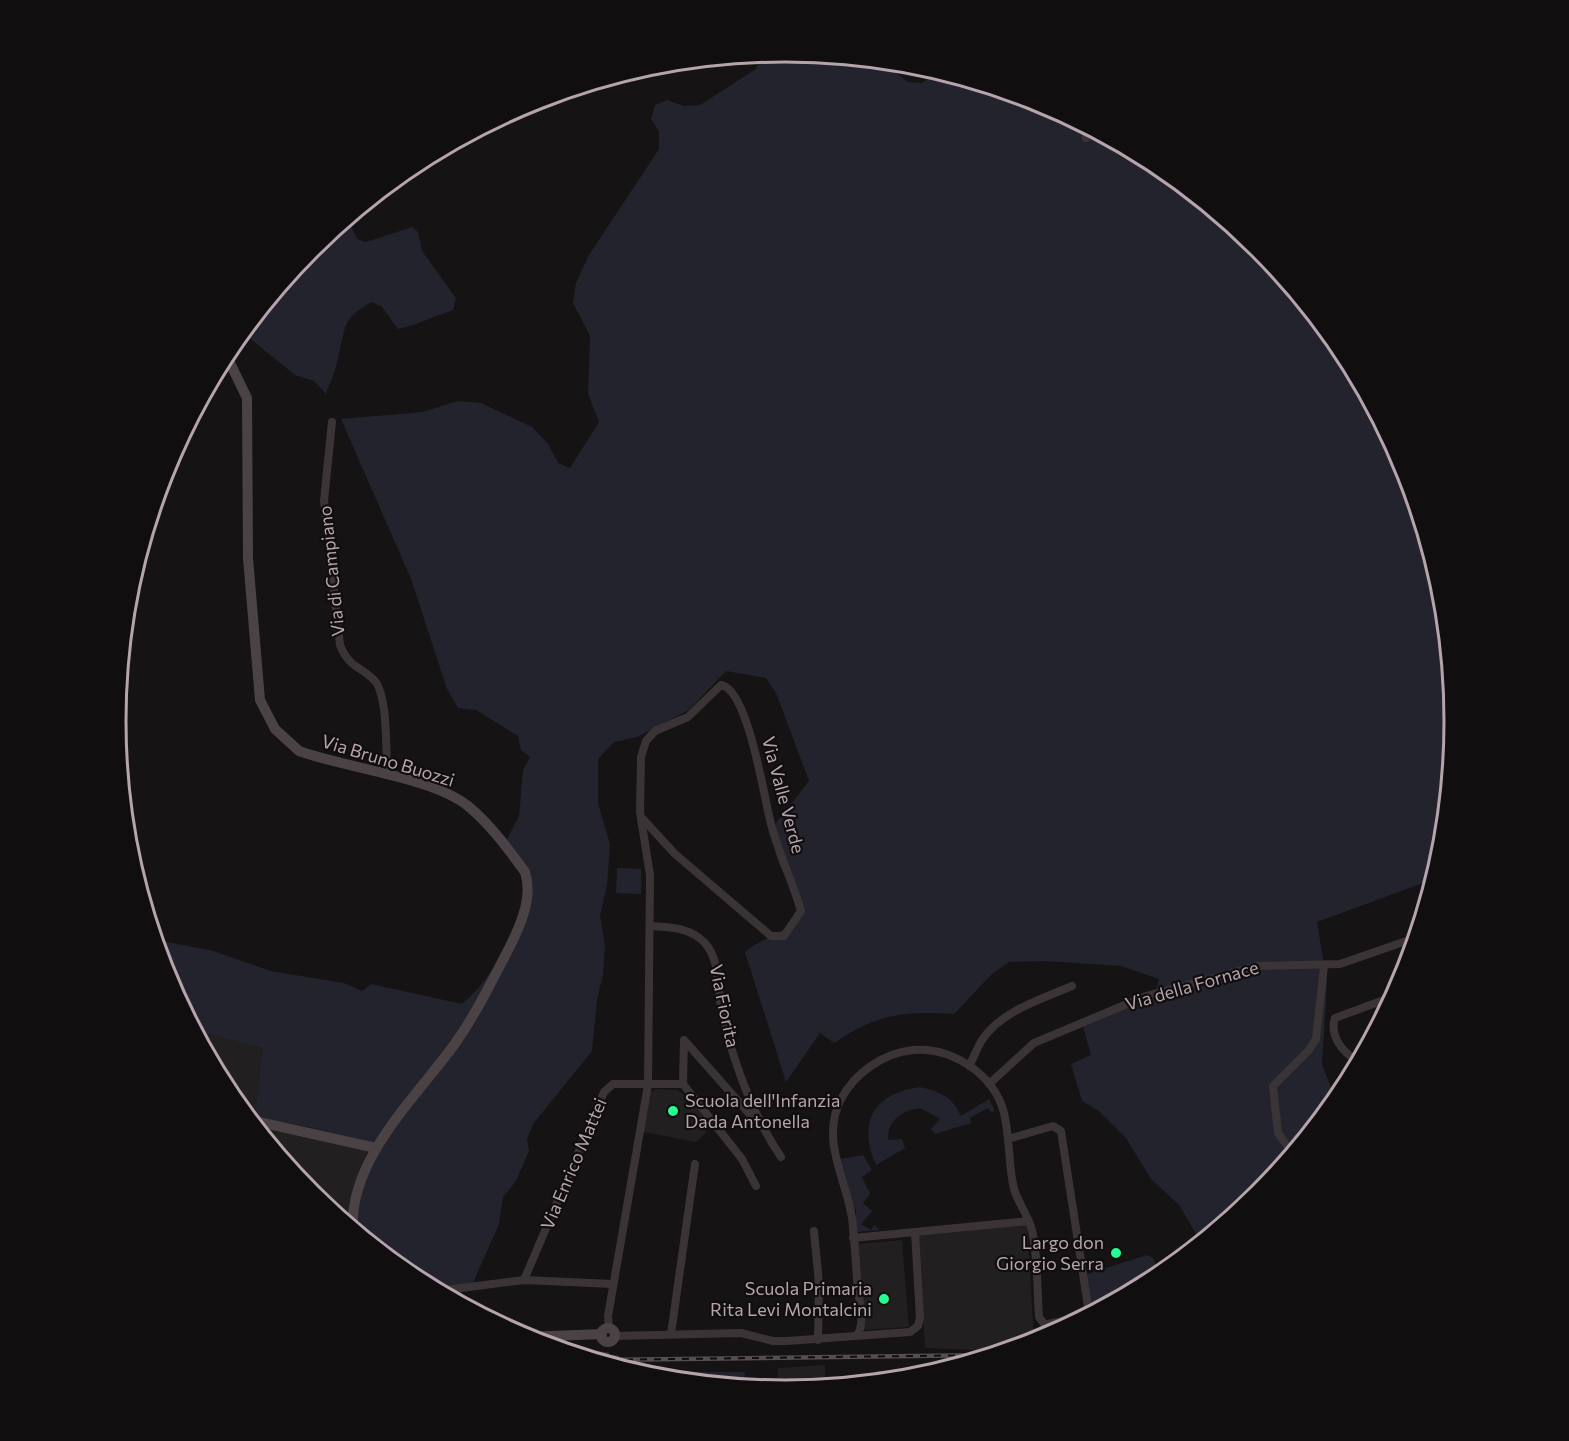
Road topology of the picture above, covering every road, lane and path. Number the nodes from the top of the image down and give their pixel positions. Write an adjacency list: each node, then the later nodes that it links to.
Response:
1 (1086, 134): 2 (street)
2 (1086, 138)
3 (231, 364): 5 (street, Via Bruno Buozzi)
4 (332, 422): 5 (street, Via di Campiano)
5 (387, 775): 21 (street, Via Bruno Buozzi)
6 (642, 818): 6 (street, Via Valle Verde); 7 (street, Via Valle Verde)
7 (650, 926): 16 (street, Via Valle Verde); 18 (street, Via Fiorita)
8 (1405, 941): 9 (street, Via della Fornace)
9 (1324, 966): 15 (street, Via della Fornace); 20 (street)
10 (1072, 986): 13 (street)
11 (1381, 1001): 12 (street)
12 (1351, 1056)
13 (969, 1066): 15 (street); 29 (street)
14 (682, 1084): 16 (street); 18 (street); 24 (street)
15 (989, 1084): 19 (street)
16 (648, 1085): 30 (street, Via Enrico Mattei); 31 (street, Via Valle Verde)
17 (263, 1123): 21 (street)
18 (759, 1125): 22 (street, Via Fiorita)
19 (1008, 1139): 26 (street); 33 (street)
20 (1287, 1146)
21 (376, 1148): 25 (street, Via Bruno Buozzi)
22 (781, 1157)
23 (695, 1164): 35 (street)
24 (756, 1186)
25 (352, 1218)
26 (1028, 1221): 28 (street); 34 (street)
27 (814, 1231): 39 (street)
28 (915, 1233): 29 (street); 36 (street)
29 (853, 1238): 36 (street)
30 (524, 1280): 31 (street); 32 (street)
31 (613, 1284): 38 (street, Via Valle Verde)
32 (452, 1289)
33 (1088, 1305)
34 (1049, 1324)
35 (671, 1334): 38 (street); 39 (street)
36 (857, 1335): 39 (street)
37 (555, 1338): 38 (street)
38 (608, 1340)
39 (818, 1340)

